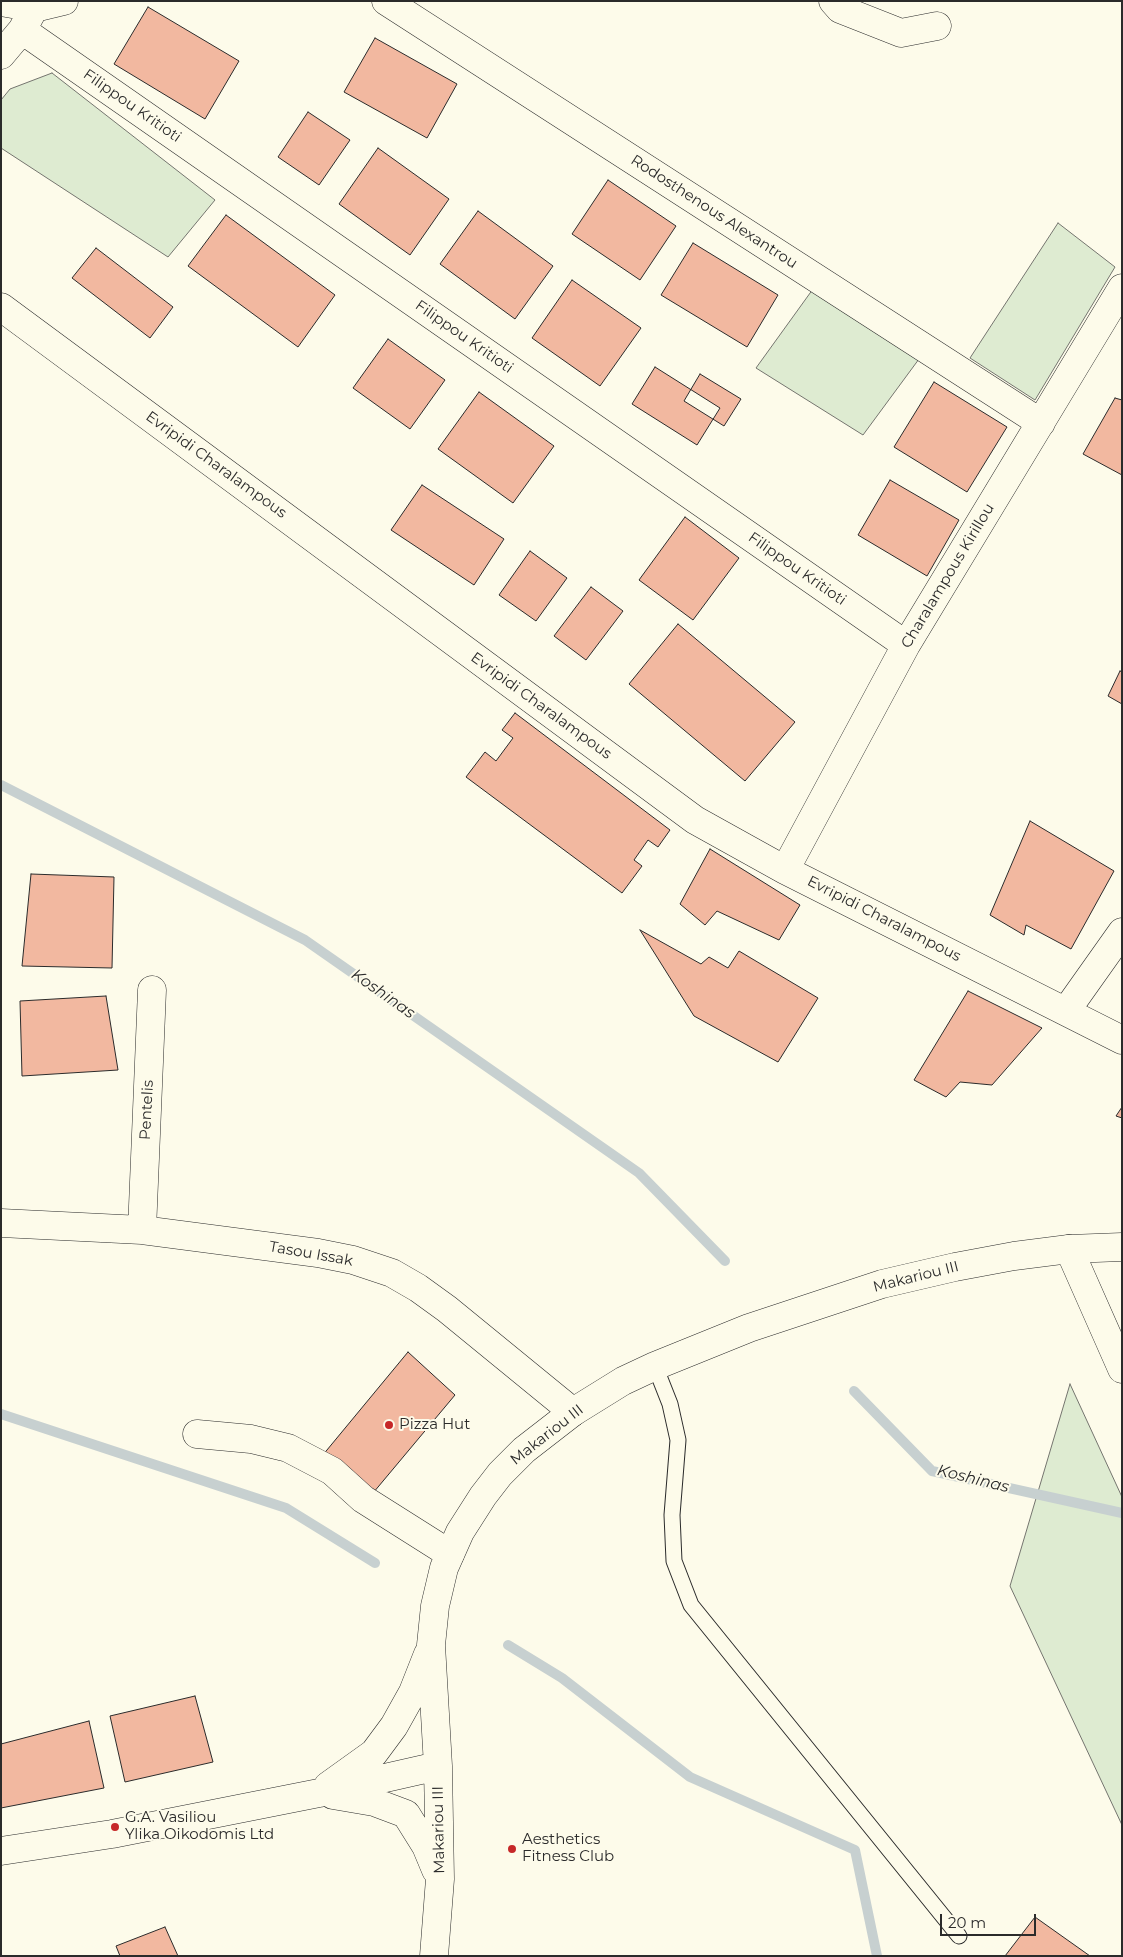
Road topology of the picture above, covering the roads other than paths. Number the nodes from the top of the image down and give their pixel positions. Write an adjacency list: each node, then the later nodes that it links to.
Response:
1 (64, 1): 5 (street)
2 (386, 1): 10 (street, Rodosthenous Alexantrou)
3 (833, 1): 6 (street)
4 (1, 2): 5 (street)
5 (29, 19): 7 (street); 11 (street, Filippou Kritioti)
6 (937, 26)
7 (1, 56)
8 (1122, 288): 10 (street, Charalampous Kirillou)
9 (1, 307): 12 (street, Evripidi Charalampous)
10 (1041, 423): 11 (street, Charalampous Kirillou)
11 (906, 645): 12 (street, Charalampous Kirillou)
12 (785, 870): 15 (street, Evripidi Charalampous)
13 (1122, 932): 15 (street)
14 (152, 990): 18 (street, Pentelis)
15 (1066, 1011): 16 (street, Evripidi Charalampous)
16 (1122, 1040)
17 (1, 1223): 18 (street, Tasou Issak)
18 (142, 1230): 23 (street, Tasou Issak)
19 (1122, 1247): 20 (street, Makariou III)
20 (1069, 1249): 21 (street, Makariou III); 22 (street)
21 (655, 1366): 23 (street, Makariou III); 31 (lane)
22 (1122, 1369)
23 (572, 1412): 25 (street, Makariou III)
24 (197, 1434): 25 (street)
25 (450, 1554): 26 (street, Makariou III)
26 (431, 1645): 27 (street, Makariou III); 28 (street)
27 (438, 1766): 28 (street); 30 (street, Makariou III)
28 (319, 1793): 29 (street); 30 (street)
29 (1, 1852)
30 (440, 1879): 32 (street, Makariou III)
31 (959, 1936)
32 (434, 1956)

